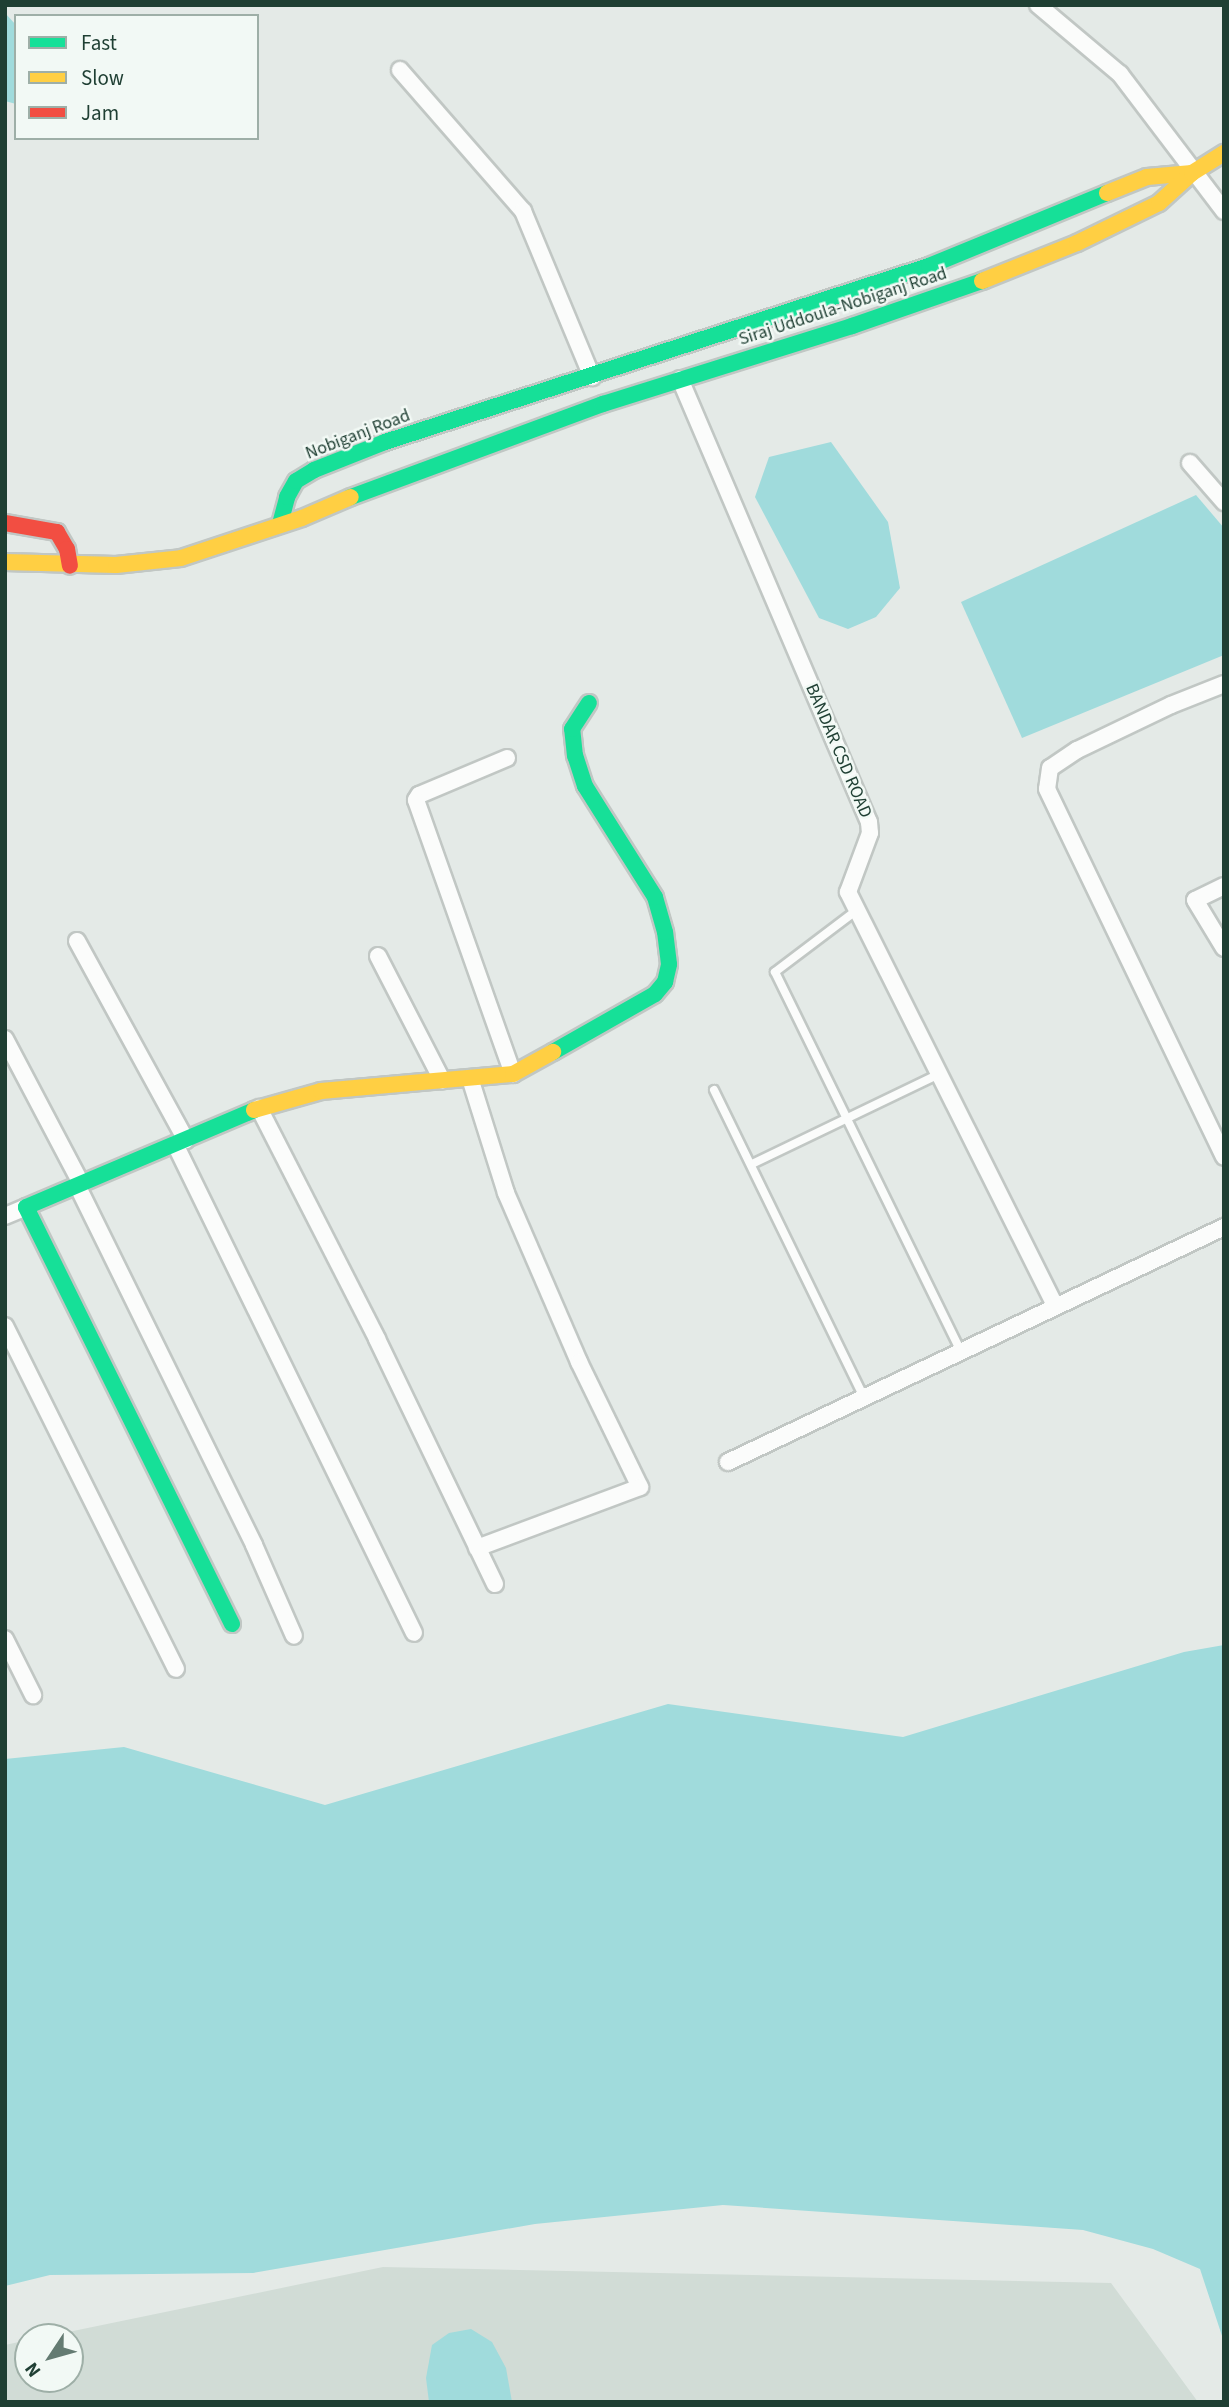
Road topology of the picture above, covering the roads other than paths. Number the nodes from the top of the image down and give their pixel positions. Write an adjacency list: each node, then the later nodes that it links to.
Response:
1 (1038, 5): 4 (street)
2 (401, 71): 6 (street)
3 (1224, 153): 4 (main road, Siraj Uddoula-Nobiganj Road)
4 (1192, 173): 5 (street); 6 (main road, Siraj Uddoula-Nobiganj Road); 7 (main road, Siraj Uddoula-Nobiganj Road)
5 (1224, 211)
6 (592, 377): 8 (main road, Siraj Uddoula-Nobiganj Road)
7 (680, 379): 9 (main road, Siraj Uddoula-Nobiganj Road); 20 (street, BANDAR CSD ROAD)
8 (480, 414): 9 (main road); 13 (main road, Nobiganj Road)
9 (491, 446): 13 (main road)
10 (1190, 463): 11 (street)
11 (1224, 502)
12 (5, 523): 15 (main road)
13 (281, 524): 15 (main road)
14 (5, 562): 15 (main road)
15 (69, 566)
16 (1224, 684): 33 (street)
17 (590, 704): 25 (main road)
18 (507, 758): 25 (street)
19 (1224, 886): 22 (street)
20 (857, 910): 26 (street, BANDAR CSD ROAD); 31 (lane)
21 (77, 941): 32 (street)
22 (1224, 948)
23 (378, 956): 28 (street)
24 (5, 1039): 35 (street)
25 (513, 1074): 27 (main road)
26 (939, 1074): 31 (lane); 39 (street, BANDAR CSD ROAD)
27 (470, 1078): 28 (main road); 44 (street)
28 (442, 1080): 30 (main road)
29 (714, 1090): 34 (lane)
30 (259, 1108): 32 (main road); 44 (street)
31 (849, 1117): 34 (lane); 41 (lane)
32 (181, 1142): 35 (main road); 47 (street)
33 (1224, 1157)
34 (752, 1164): 42 (lane)
35 (79, 1184): 36 (main road); 48 (street)
36 (26, 1207): 37 (street); 46 (main road)
37 (5, 1216)
38 (1224, 1227): 39 (street)
39 (1055, 1305): 41 (street)
40 (5, 1326): 50 (street)
41 (960, 1350): 42 (street)
42 (863, 1396): 43 (street)
43 (728, 1462)
44 (477, 1548): 45 (street)
45 (495, 1584)
46 (232, 1624)
47 (414, 1633)
48 (294, 1636)
49 (5, 1639): 51 (street)
50 (176, 1669)
51 (33, 1695)

